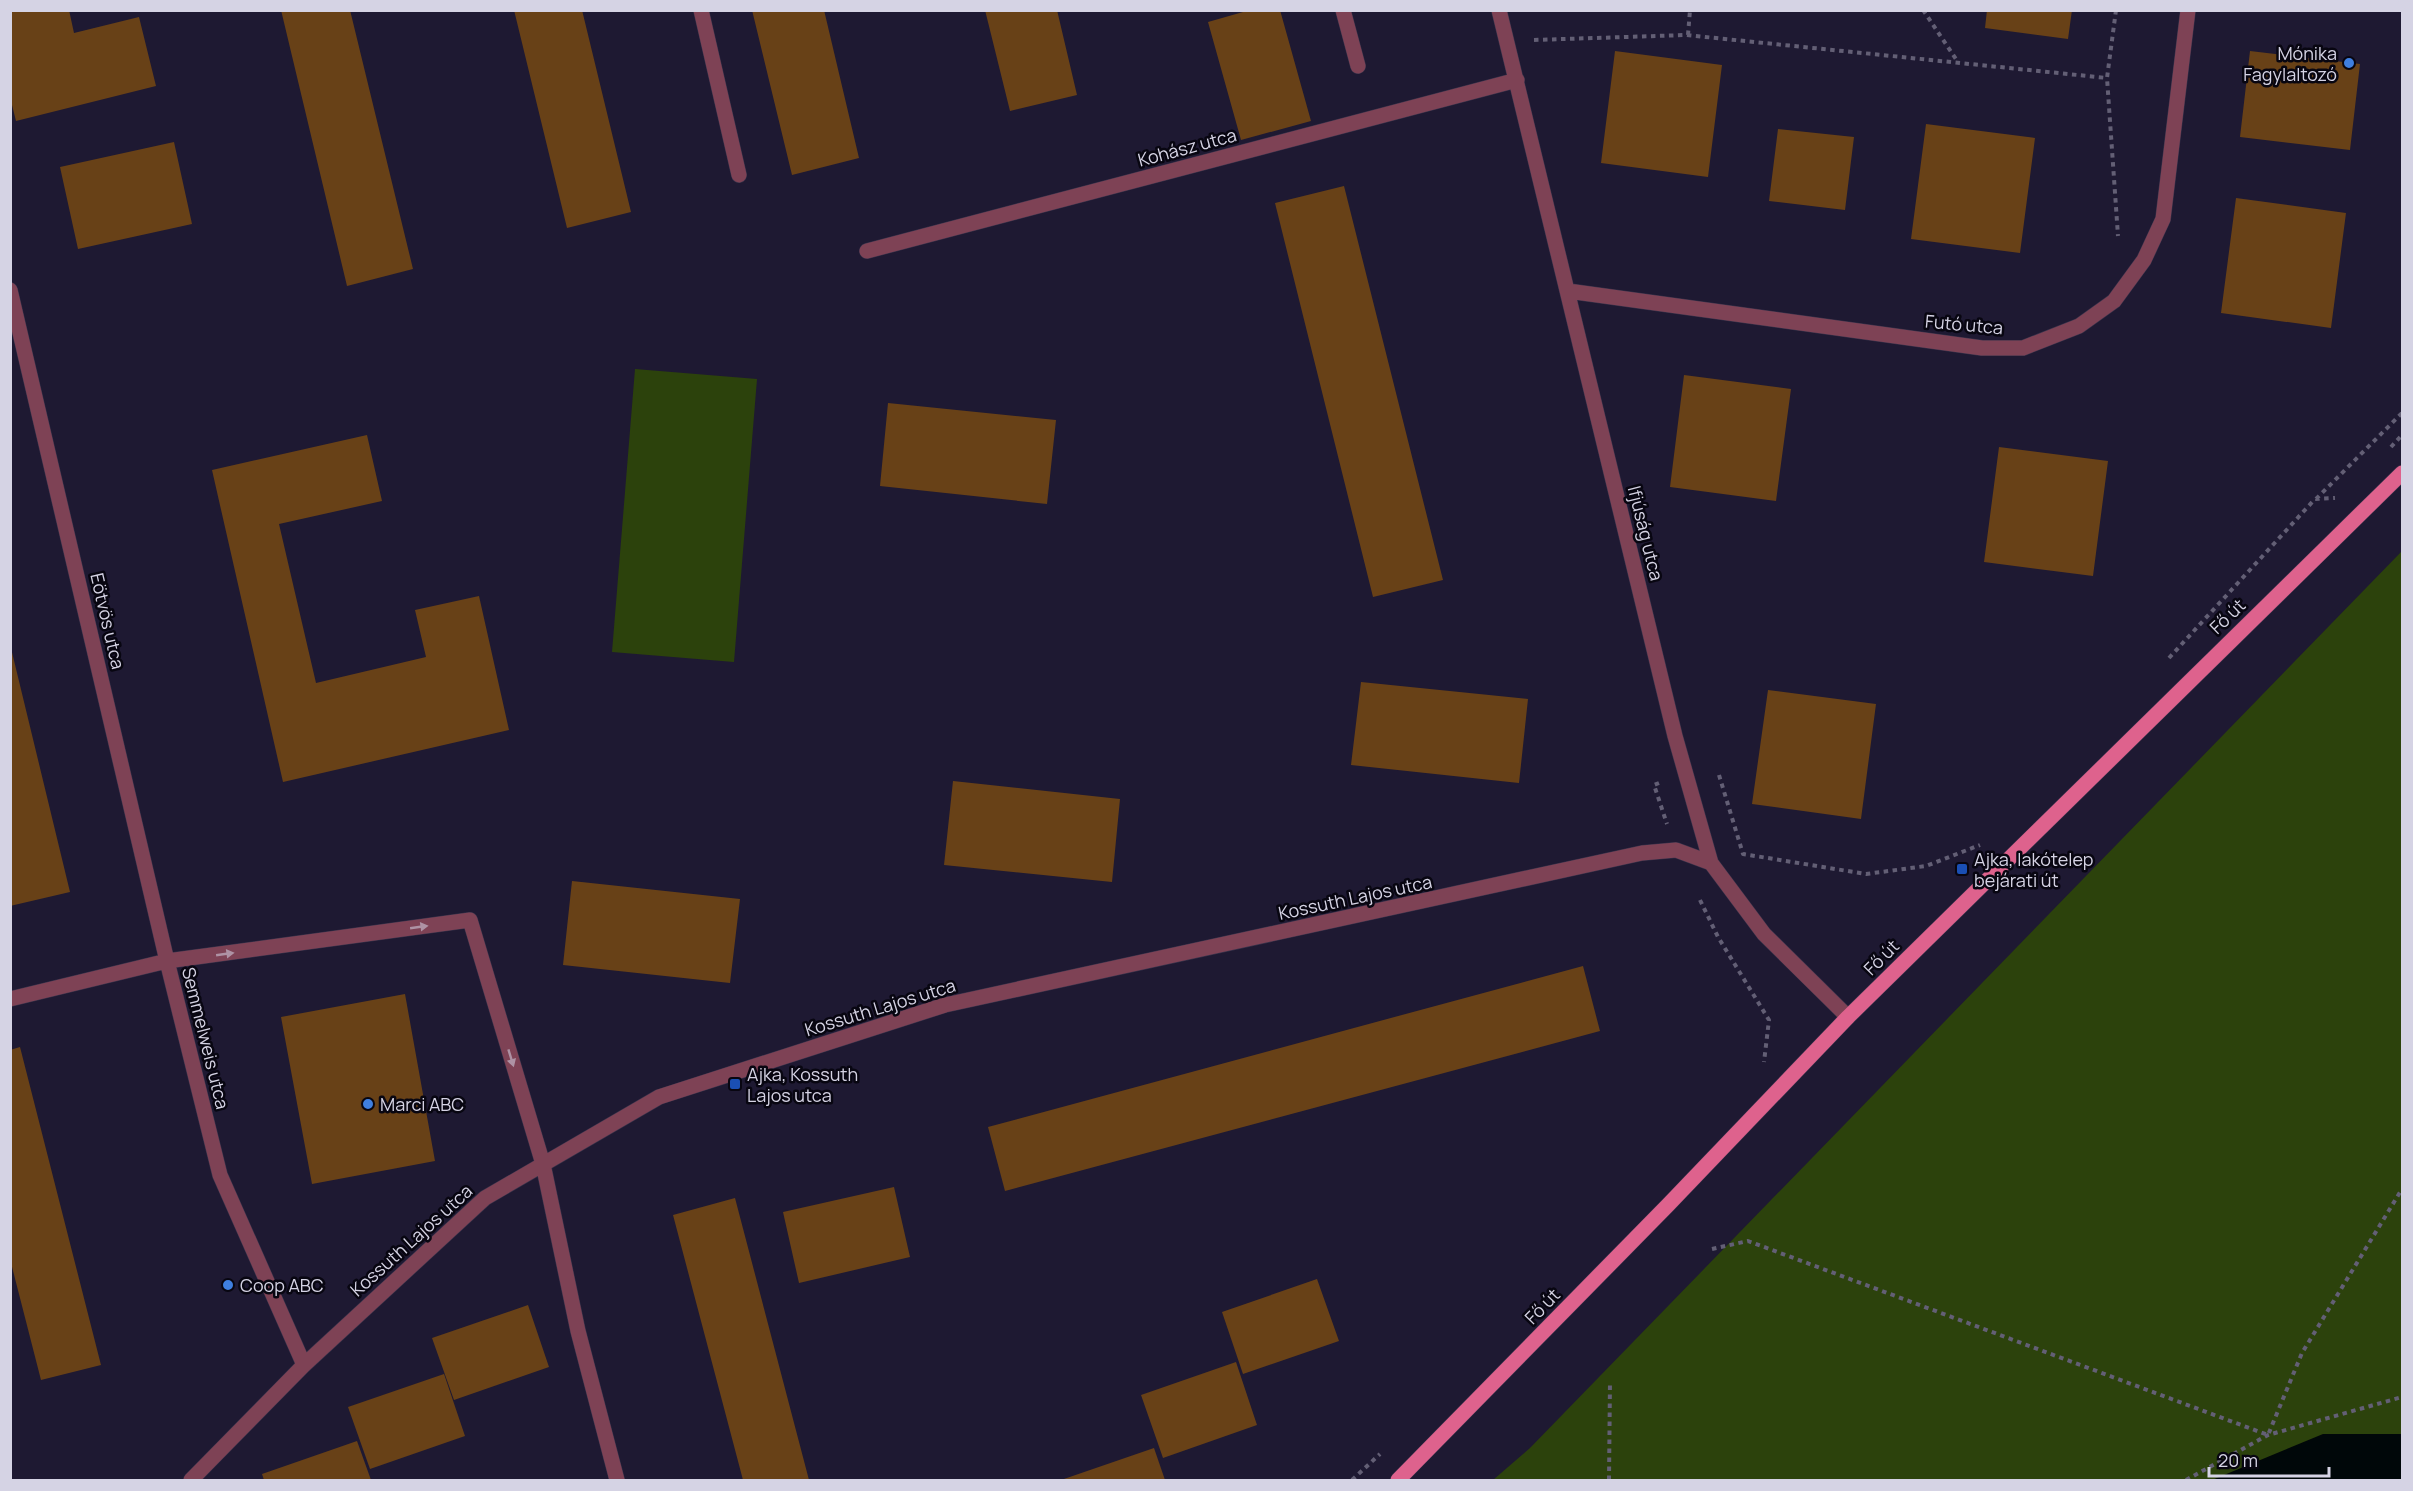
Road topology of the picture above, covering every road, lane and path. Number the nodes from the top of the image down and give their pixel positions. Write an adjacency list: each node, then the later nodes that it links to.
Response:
1 (701, 10): 14 (street)
2 (1343, 10): 11 (street)
3 (1499, 10): 9 (street, Ifjúság utca)
4 (1690, 10): 8 (path)
5 (1923, 10): 10 (path)
6 (2116, 10): 12 (path)
7 (2188, 10): 18 (street, Futó utca)
8 (1688, 35): 9 (path); 10 (path)
9 (1507, 40): 13 (street, Ifjúság utca)
10 (1958, 62): 12 (path)
11 (1358, 66)
12 (2107, 78): 15 (path)
13 (1517, 80): 16 (street, Kohász utca); 18 (street, Ifjúság utca)
14 (739, 175)
15 (2118, 236)
16 (867, 251)
17 (10, 290): 31 (street, Eötvös utca)
18 (1568, 291): 26 (street, Ifjúság utca)
19 (2403, 412): 24 (path)
20 (2403, 435): 21 (path)
21 (2387, 451)
22 (2403, 473): 33 (main road, Fő út)
23 (2339, 497): 24 (path)
24 (2315, 499): 25 (path)
25 (2167, 660)
26 (1687, 775): 27 (path); 28 (path); 29 (street, Ifjúság utca)
27 (1988, 842)
28 (1676, 850): 29 (street, Kossuth Lajos utca); 35 (street, Kossuth Lajos utca)
29 (1711, 863): 33 (street, Ifjúság utca)
30 (1699, 898): 34 (path)
31 (167, 962): 32 (street, Semmelweis utca); 35 (street, one-way to 35); 38 (street, Semmelweis utca)
32 (10, 999)
33 (1848, 1017): 46 (main road, Fő út)
34 (1763, 1070)
35 (543, 1164): 38 (street, Kossuth Lajos utca); 44 (street)
36 (2403, 1189): 41 (path)
37 (1712, 1250): 41 (path)
38 (304, 1365): 43 (street, Kossuth Lajos utca)
39 (1610, 1381): 47 (path)
40 (2403, 1397): 41 (path)
41 (2268, 1435): 48 (path)
42 (1386, 1448): 45 (path)
43 (190, 1480)
44 (617, 1480)
45 (1352, 1480)
46 (1398, 1480)
47 (1609, 1480)
48 (2186, 1480)

